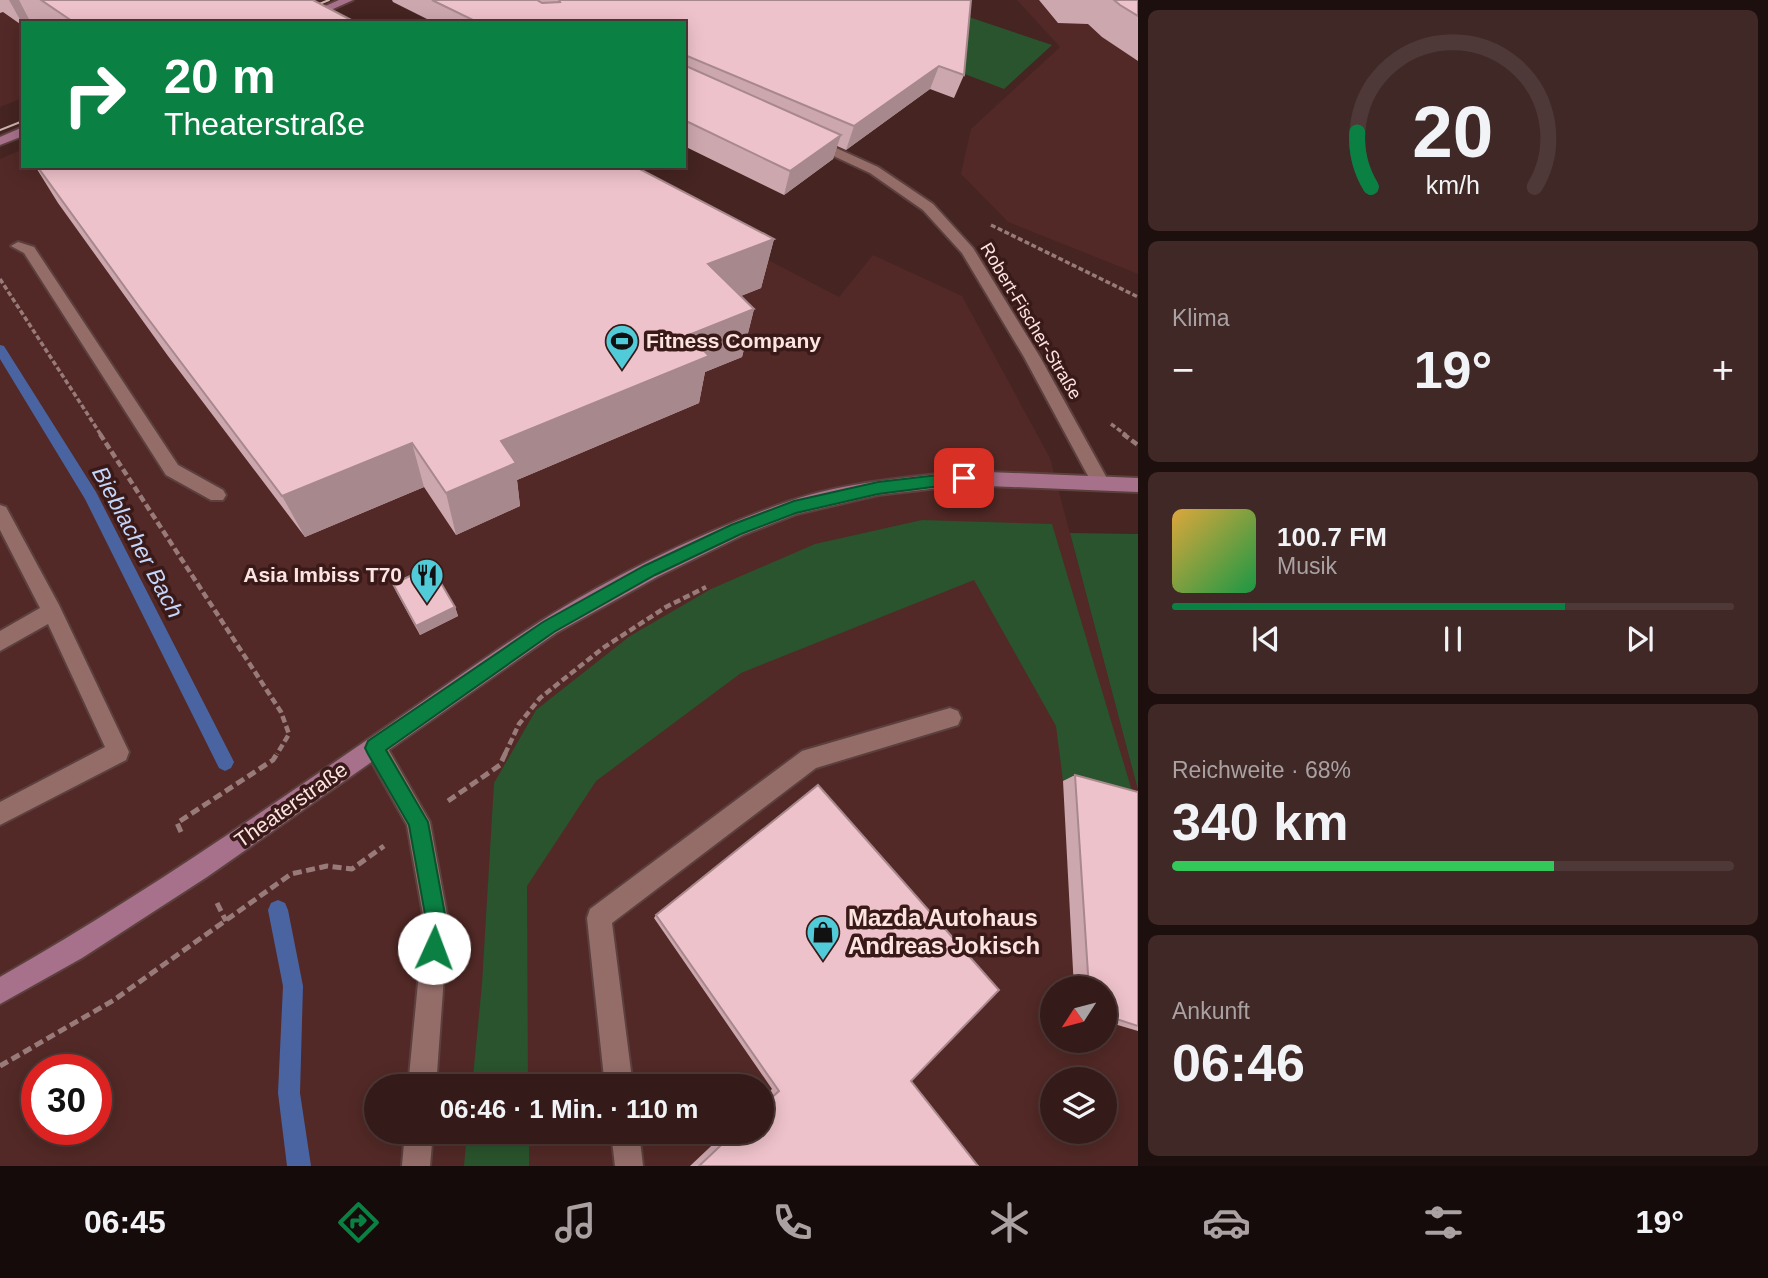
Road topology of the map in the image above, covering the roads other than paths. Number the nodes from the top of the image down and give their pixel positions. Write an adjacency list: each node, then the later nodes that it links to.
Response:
1 (348, 0): 2 (main road)
2 (297, 21)
3 (21, 132): 5 (main road)
4 (807, 139): 7 (street, Robert-Fischer-Straße)
5 (0, 141)
6 (18, 246): 9 (street)
7 (1100, 482): 8 (main road, Theaterstraße); 14 (main road, Theaterstraße)
8 (1138, 485)
9 (218, 495)
10 (0, 512): 11 (street)
11 (52, 611): 12 (street); 15 (street)
12 (0, 642)
13 (950, 718): 18 (street)
14 (374, 748): 16 (main road, Theaterstraße); 17 (street)
15 (0, 814)
16 (0, 991)
17 (423, 1074)
18 (617, 1074)
19 (418, 1144): 21 (street)
20 (626, 1144): 22 (street)
21 (416, 1166)
22 (629, 1166)

